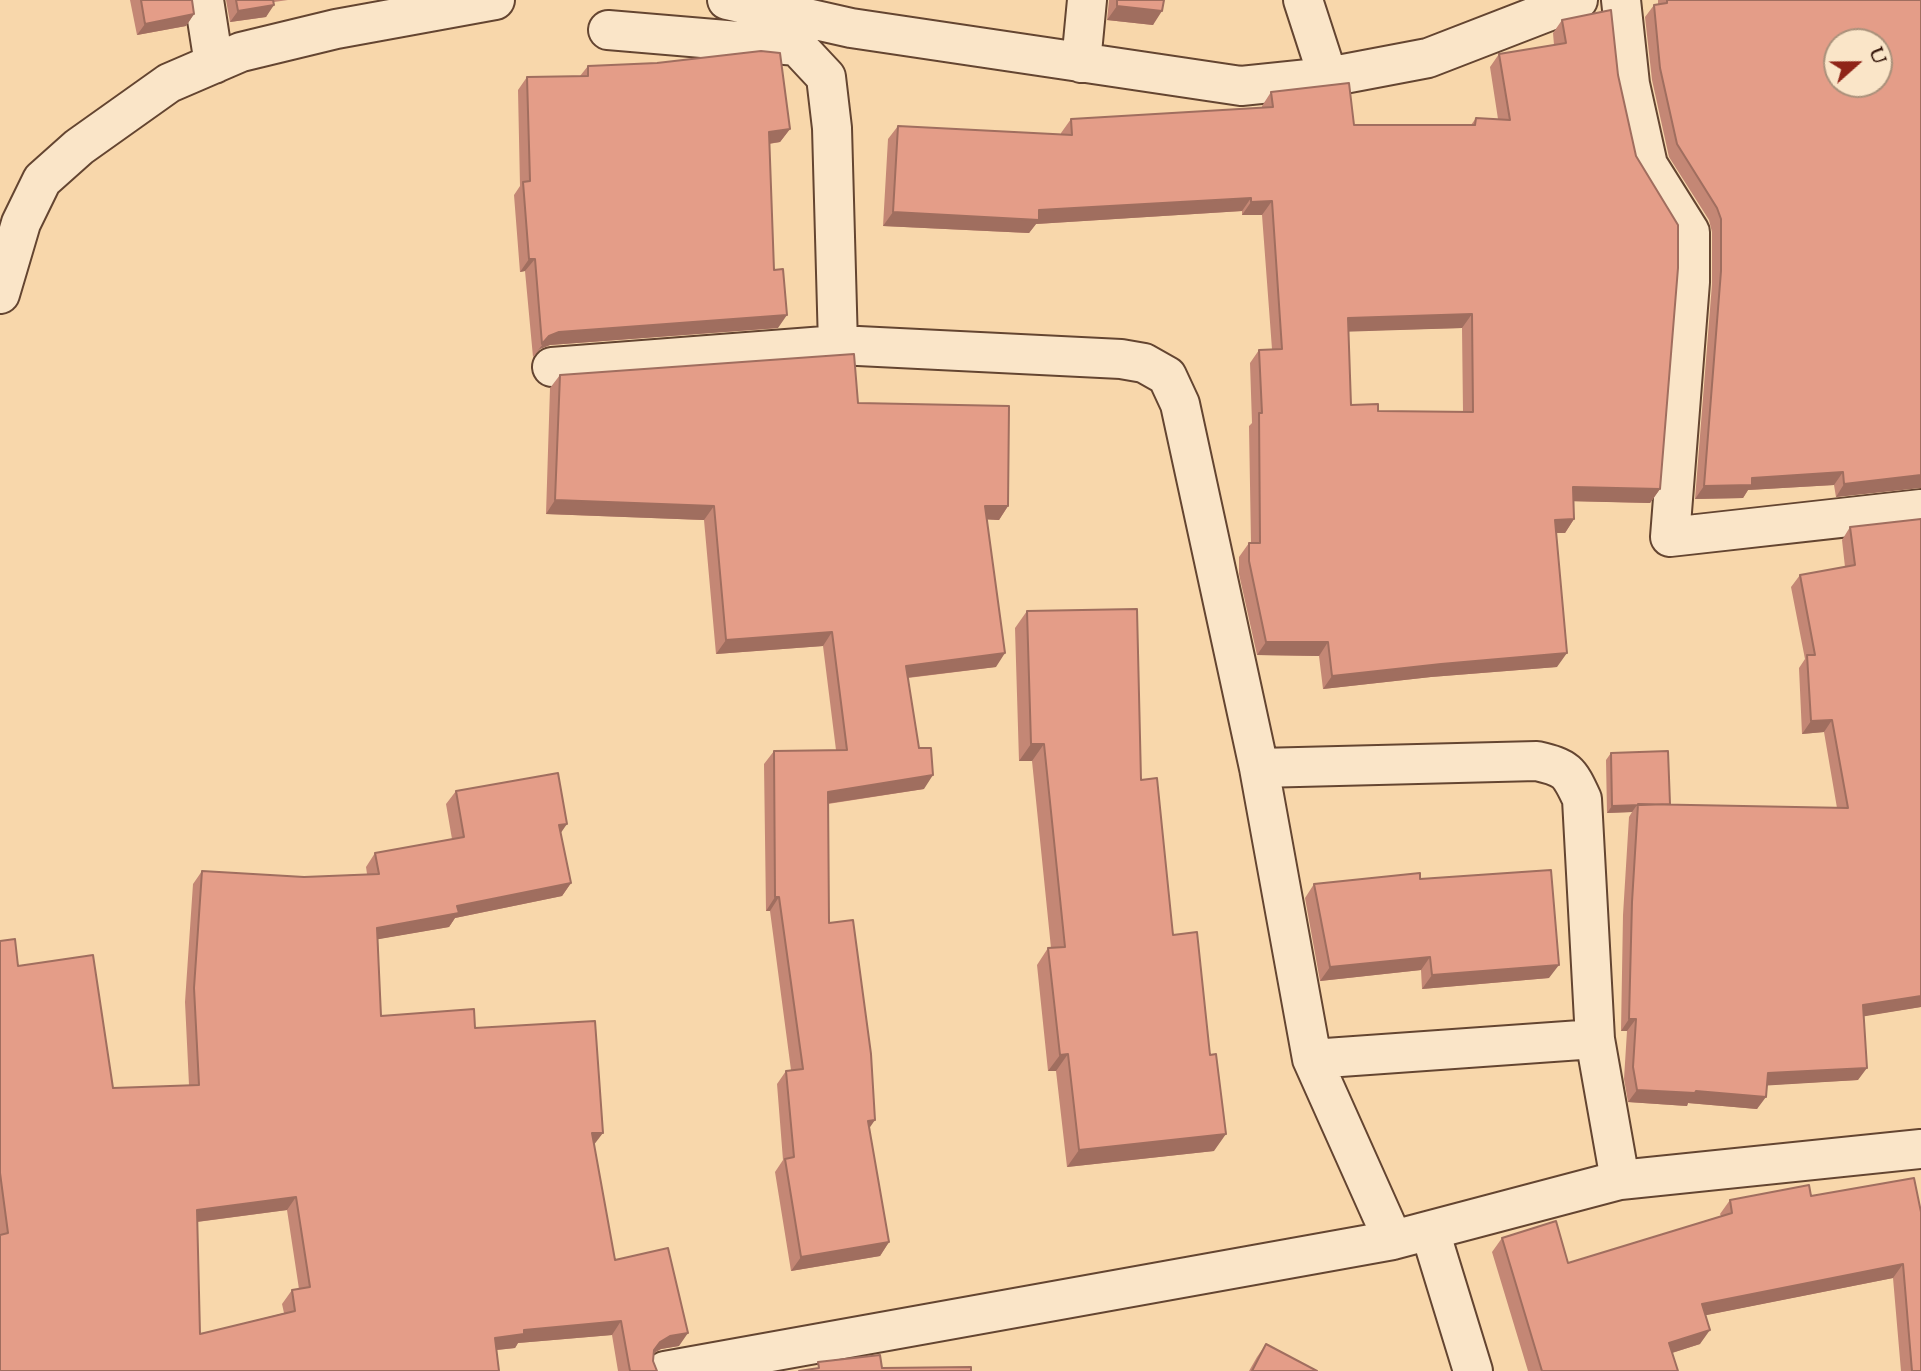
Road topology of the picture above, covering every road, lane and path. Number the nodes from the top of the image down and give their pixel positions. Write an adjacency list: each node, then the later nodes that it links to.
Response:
1 (204, 0): 10 (street)
2 (495, 0): 10 (street)
3 (727, 0): 9 (street)
4 (1087, 0): 9 (street)
5 (1303, 0): 11 (street)
6 (1578, 0): 11 (street)
7 (1621, 0): 15 (street)
8 (608, 30): 13 (street)
9 (1081, 63): 11 (street)
10 (214, 64): 12 (street)
11 (1328, 77)
12 (0, 294)
13 (838, 345): 14 (street); 16 (street)
14 (552, 367)
15 (1921, 509)
16 (1259, 768): 17 (street); 18 (street)
17 (1595, 1039): 18 (street); 20 (street)
18 (1312, 1059): 22 (street)
19 (1921, 1149): 20 (street)
20 (1620, 1180): 21 (street)
21 (1430, 1231): 22 (street); 24 (street)
22 (1393, 1240): 23 (street)
23 (665, 1371)
24 (1473, 1371)

